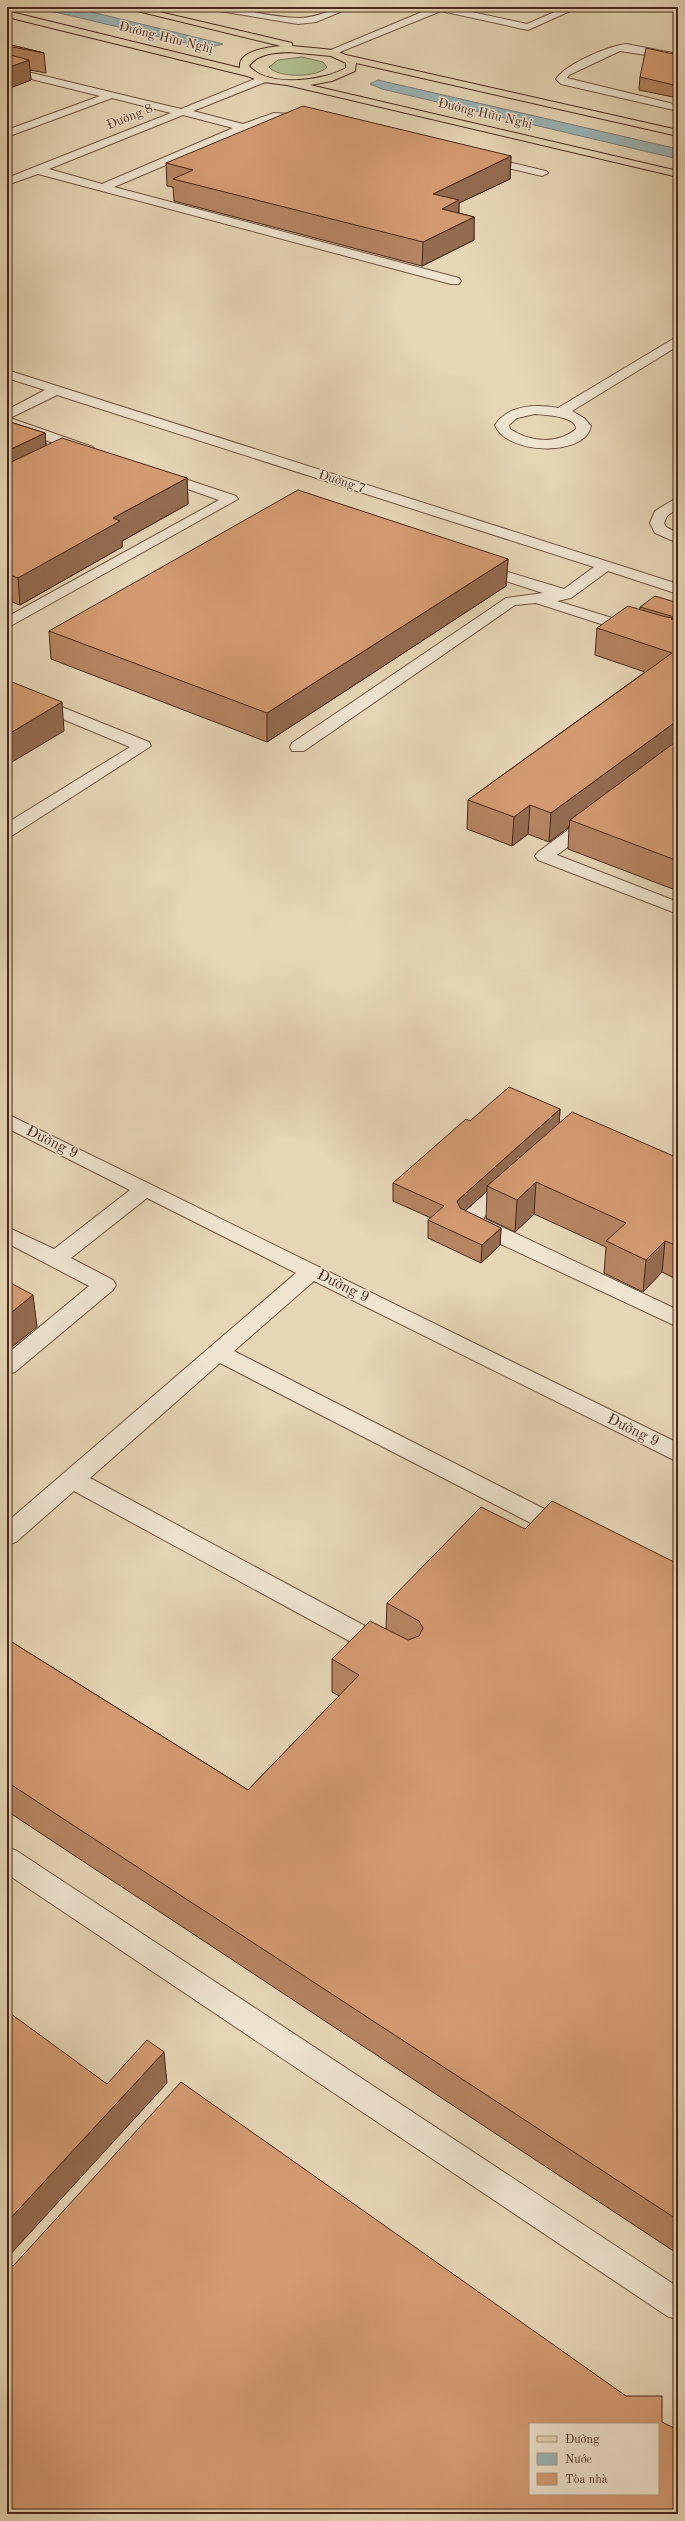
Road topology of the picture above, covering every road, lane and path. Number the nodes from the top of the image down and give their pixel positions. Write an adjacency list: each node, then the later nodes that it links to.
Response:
1 (126, 7): 7 (main road, Đường Hữu Nghị)
2 (214, 7): 3 (street)
3 (347, 7)
4 (574, 7): 5 (street)
5 (441, 8): 8 (street)
6 (7, 14): 12 (main road, Đường Hữu Nghị)
7 (304, 49): 8 (main road, Đường Hữu Nghị); 12 (main road)
8 (330, 52): 10 (main road, Đường Hữu Nghị)
9 (678, 57): 16 (street)
10 (347, 58): 14 (main road); 20 (main road, Đường Hữu Nghị)
11 (7, 70): 15 (street)
12 (249, 73): 13 (main road, Đường Hữu Nghị)
13 (264, 79): 14 (main road, Đường Hữu Nghị); 17 (street, Đường 8)
14 (286, 82): 25 (main road, Đường Hữu Nghị)
15 (111, 95): 17 (street); 21 (street)
16 (678, 108)
17 (182, 112): 19 (street); 23 (street, Đường 8)
18 (318, 120): 19 (street)
19 (244, 127): 27 (street)
20 (678, 133)
21 (7, 134)
22 (474, 157): 24 (street)
23 (38, 170): 26 (street, Đường 8); 27 (street)
24 (542, 173)
25 (678, 174)
26 (7, 182)
27 (104, 187): 28 (street)
28 (455, 281)
29 (678, 340): 32 (street)
30 (7, 374): 31 (street, Đường 7)
31 (56, 390): 33 (street); 42 (street, Đường 7)
32 (561, 412): 32 (street)
33 (7, 415)
34 (7, 422): 35 (street)
35 (83, 448): 36 (street); 37 (street)
36 (98, 453)
37 (62, 458)
38 (142, 468): 46 (street)
39 (678, 501): 40 (street)
40 (678, 539)
41 (460, 561): 44 (street)
42 (605, 566): 43 (street, Đường 7); 44 (street)
43 (678, 589)
44 (566, 595): 45 (street)
45 (536, 598): 47 (street); 49 (street)
46 (7, 623)
47 (647, 634)
48 (7, 690): 51 (street)
49 (298, 747)
50 (608, 808): 52 (street)
51 (7, 831)
52 (678, 908)
53 (7, 1120): 55 (street, Đường 9)
54 (520, 1174): 59 (street)
55 (145, 1189): 57 (street); 58 (street, Đường 9)
56 (7, 1234): 57 (street)
57 (56, 1260): 61 (street)
58 (312, 1271): 60 (street); 62 (street, Đường 9)
59 (678, 1319)
60 (217, 1352): 63 (street); 65 (street)
61 (7, 1366)
62 (678, 1453)
63 (72, 1479): 64 (street); 66 (street)
64 (7, 1536)
65 (586, 1540)
66 (401, 1657)
67 (7, 1859): 68 (street)
68 (678, 2305)

